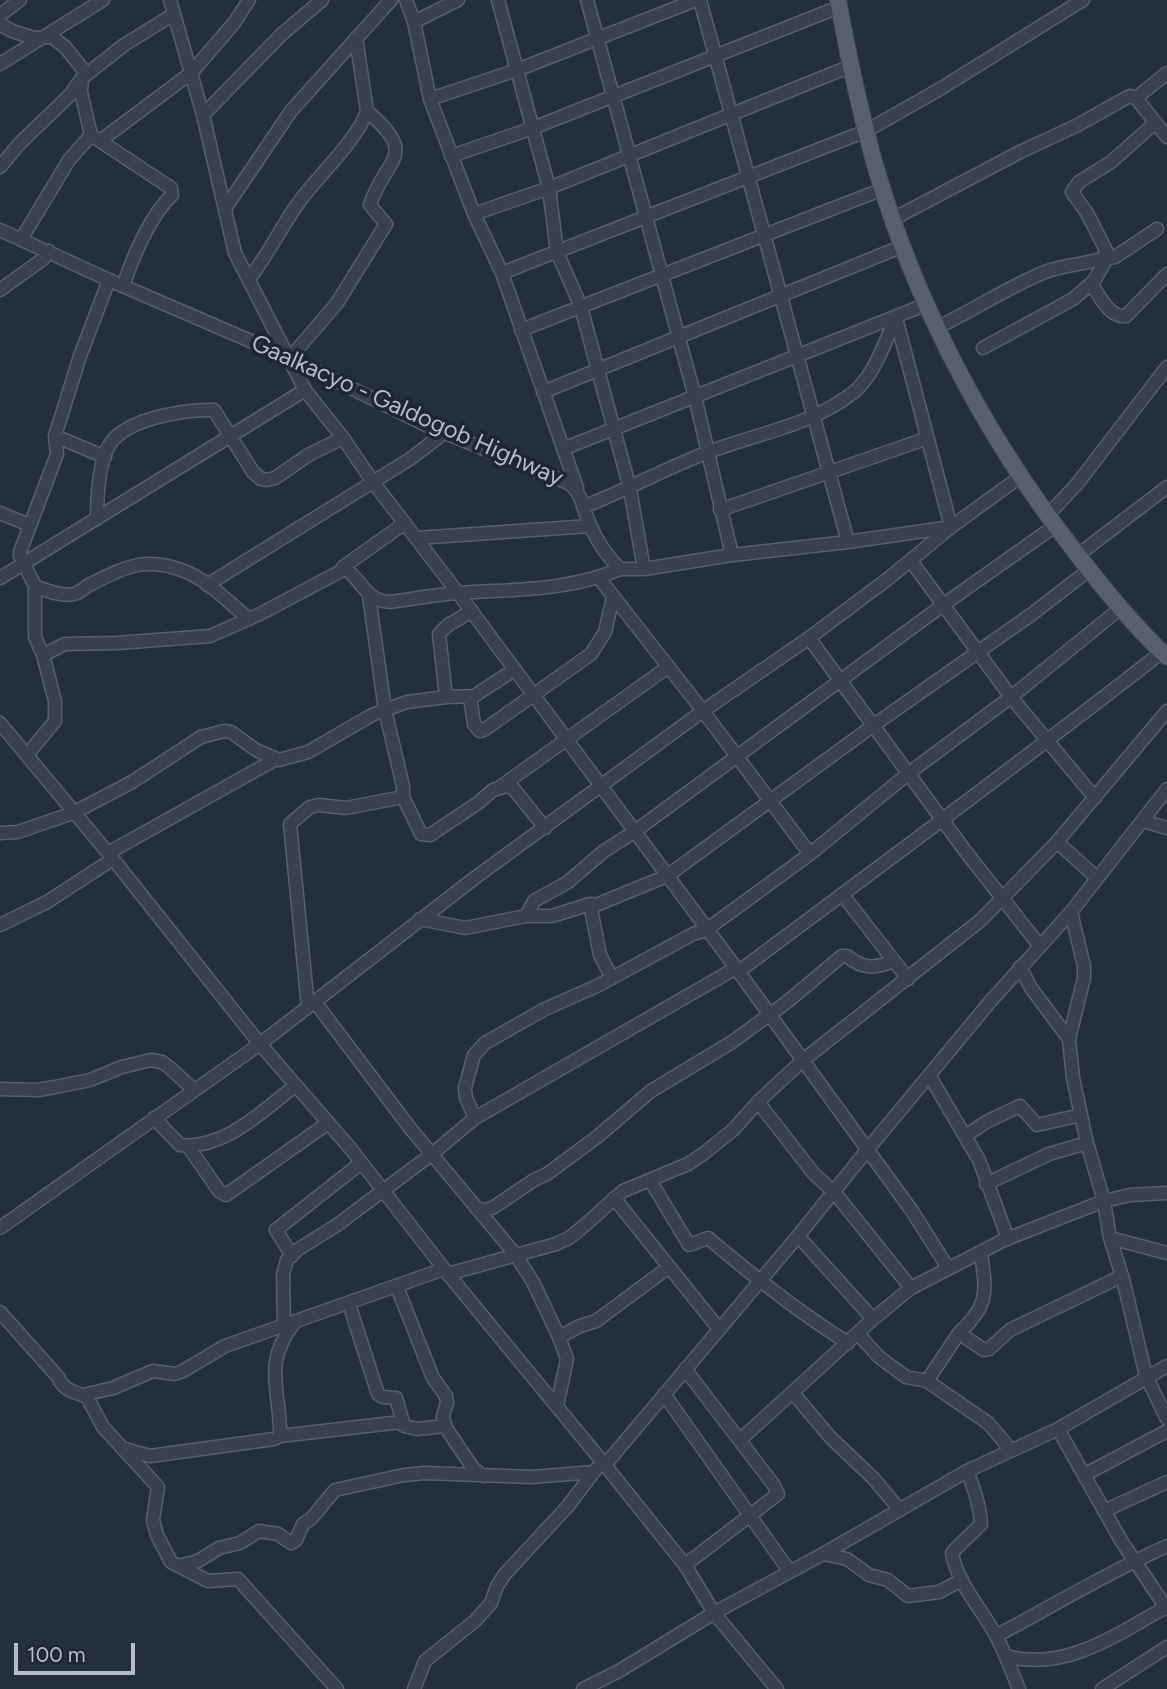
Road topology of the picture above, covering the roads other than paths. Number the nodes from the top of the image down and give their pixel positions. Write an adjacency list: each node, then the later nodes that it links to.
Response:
1 (20, 0): 14 (street)
2 (103, 0): 18 (street)
3 (170, 0): 15 (street)
4 (248, 0): 25 (street)
5 (322, 0): 33 (street)
6 (406, 0): 16 (street)
7 (458, 0): 16 (street)
8 (498, 0): 24 (street)
9 (587, 0): 20 (street)
10 (698, 0): 20 (street); 21 (street)
11 (1083, 0): 36 (street)
12 (391, 2): 19 (street)
13 (838, 4): 21 (street); 23 (main road)
14 (0, 15)
15 (174, 15): 25 (street); 27 (street)
16 (414, 22): 30 (street)
17 (0, 24): 18 (street)
18 (41, 38): 22 (street); 27 (street)
19 (356, 38): 31 (street); 45 (street)
20 (597, 39): 24 (street); 28 (street)
21 (715, 56): 28 (street); 32 (street)
22 (0, 64)
23 (851, 66): 32 (street); 36 (main road)
24 (517, 70): 30 (street); 35 (street)
25 (191, 73): 33 (street); 38 (street)
26 (1167, 73): 29 (street)
27 (82, 78): 38 (street); 41 (street)
28 (613, 97): 35 (street); 40 (street)
29 (1136, 98): 34 (street); 48 (street)
30 (430, 99): 39 (street)
31 (367, 111): 60 (street); 74 (street)
32 (731, 114): 40 (street); 42 (street)
33 (203, 115): 45 (street)
34 (1155, 124): 37 (street); 56 (street)
35 (533, 128): 39 (street); 43 (street)
36 (866, 131): 42 (street); 44 (main road)
37 (1167, 137)
38 (95, 138): 52 (street); 63 (street)
39 (451, 156): 46 (street)
40 (629, 156): 43 (street); 47 (street)
41 (0, 167)
42 (748, 177): 47 (street); 51 (street)
43 (549, 188): 46 (street); 55 (street)
44 (883, 189): 48 (main road); 51 (street)
45 (226, 207): 60 (street)
46 (474, 214): 57 (street)
47 (646, 218): 55 (street); 59 (street)
48 (893, 219): 53 (main road)
49 (1157, 229): 56 (street)
50 (0, 230): 52 (street, Gaalkacyo - Galdogob Highway)
51 (764, 235): 59 (street); 65 (street)
52 (22, 238): 54 (street, Gaalkacyo - Galdogob Highway)
53 (903, 246): 65 (street); 66 (main road)
54 (49, 251): 61 (street, Gaalkacyo - Galdogob Highway); 64 (street)
55 (557, 252): 57 (street); 67 (street)
56 (1108, 256): 62 (street); 69 (street)
57 (502, 273): 70 (street)
58 (1167, 274): 62 (street)
59 (662, 276): 67 (street); 71 (street)
60 (248, 279): 74 (street)
61 (109, 280): 63 (street, Gaalkacyo - Galdogob Highway); 83 (street)
62 (1091, 284): 72 (street)
63 (123, 286): 74 (street, Gaalkacyo - Galdogob Highway)
64 (0, 290)
65 (780, 295): 71 (street); 73 (street)
66 (927, 304): 68 (street); 69 (main road)
67 (581, 307): 70 (street); 76 (street)
68 (896, 318): 73 (street); 80 (street); 86 (street)
69 (938, 327): 91 (main road)
70 (521, 330): 78 (street)
71 (679, 337): 76 (street); 79 (street)
72 (983, 348)
73 (797, 355): 79 (street); 80 (street)
74 (290, 358): 77 (street); 82 (street, Gaalkacyo - Galdogob Highway)
75 (1167, 368): 99 (street)
76 (598, 370): 78 (street); 81 (street)
77 (305, 390): 84 (street); 85 (street)
78 (543, 392): 87 (street)
79 (695, 397): 81 (street); 88 (street)
80 (813, 416): 88 (street); 90 (street)
81 (614, 429): 87 (street); 94 (street)
82 (444, 433): 92 (street); 102 (street, Gaalkacyo - Galdogob Highway)
83 (55, 436): 89 (street); 101 (street)
84 (229, 437): 85 (street); 89 (street); 98 (street)
85 (343, 438): 92 (street)
86 (928, 438): 90 (street); 103 (street)
87 (563, 449): 95 (street)
88 (709, 452): 94 (street); 96 (street)
89 (105, 457): 98 (street)
90 (829, 472): 96 (street); 105 (street)
91 (1020, 477): 99 (main road); 103 (street)
92 (373, 482): 100 (street); 116 (street)
93 (1167, 487): 107 (street)
94 (630, 489): 95 (street); 112 (street)
95 (583, 507): 102 (street)
96 (720, 510): 106 (street)
97 (0, 513): 101 (street)
98 (97, 519): 109 (street)
99 (1052, 520): 107 (main road); 121 (street)
100 (405, 523): 104 (street); 110 (street)
101 (29, 525): 109 (street)
102 (590, 526): 104 (street); 111 (street, Gaalkacyo - Galdogob Highway)
103 (951, 527): 105 (street); 108 (street)
104 (417, 538): 118 (street)
105 (848, 542): 106 (street)
106 (732, 555): 112 (street)
107 (1078, 555): 113 (main road)
108 (911, 561): 121 (street); 125 (street)
109 (24, 564): 114 (street); 117 (street)
110 (343, 567): 119 (street); 124 (street)
111 (620, 569): 112 (street); 115 (street)
112 (644, 569)
113 (1089, 570): 122 (main road); 126 (street)
114 (0, 578)
115 (599, 578): 118 (street); 120 (street)
116 (207, 585): 117 (street); 124 (street)
117 (36, 586): 128 (street)
118 (458, 593): 119 (street); 123 (street)
119 (369, 596): 136 (street)
120 (613, 597): 129 (street); 132 (street)
121 (943, 605): 126 (street); 131 (street)
122 (1121, 608): 127 (main road); 133 (street)
123 (472, 611): 130 (street); 134 (street)
124 (249, 619): 128 (street)
125 (809, 638): 131 (street); 137 (street)
126 (979, 651): 133 (street); 140 (street)
127 (1165, 654): 142 (street)
128 (43, 655): 143 (street)
129 (668, 667): 137 (street); 141 (street)
130 (514, 670): 132 (street); 135 (street)
131 (842, 681): 140 (street); 144 (street)
132 (533, 696): 135 (street); 141 (street)
133 (1011, 696): 142 (street); 146 (street)
134 (446, 697): 135 (street); 136 (street)
135 (470, 697)
136 (386, 710): 145 (street); 150 (street)
137 (703, 711): 144 (street); 148 (street)
138 (1167, 711): 151 (street)
139 (0, 723): 143 (street)
140 (874, 725): 146 (street); 152 (street)
141 (565, 739): 147 (street); 148 (street)
142 (1047, 742): 151 (street); 154 (street)
143 (27, 755): 153 (street)
144 (737, 757): 152 (street); 158 (street)
145 (276, 760): 153 (street); 162 (street)
146 (909, 773): 154 (street); 161 (street)
147 (499, 787): 150 (street); 156 (street)
148 (601, 787): 156 (street); 158 (street)
149 (1167, 789): 155 (street)
150 (403, 797): 179 (street)
151 (1095, 798): 160 (street)
152 (770, 802): 161 (street); 163 (street)
153 (73, 813): 159 (street); 162 (street)
154 (942, 818): 165 (street); 166 (street)
155 (1143, 821): 157 (street); 164 (street)
156 (545, 828): 170 (street)
157 (1167, 828)
158 (634, 832): 163 (street); 169 (street)
159 (0, 833)
160 (1057, 842): 164 (street); 166 (street)
161 (810, 854): 172 (street)
162 (111, 856): 171 (street); 182 (street)
163 (667, 876): 167 (street); 172 (street)
164 (1097, 878): 168 (street)
165 (842, 894): 174 (street); 176 (street)
166 (1003, 900): 173 (street); 178 (street)
167 (590, 904): 169 (street); 177 (street)
168 (1071, 912): 173 (street); 181 (street)
169 (526, 916): 170 (street)
170 (420, 919): 179 (street)
171 (0, 925)
172 (706, 930): 176 (street); 177 (street)
173 (1039, 945): 175 (street)
174 (894, 961): 178 (street); 180 (street)
175 (1020, 967): 181 (street); 184 (street)
176 (737, 970): 180 (street); 191 (street)
177 (612, 978): 191 (street)
178 (908, 979): 183 (street)
179 (311, 1004): 182 (street); 197 (street)
180 (768, 1015): 183 (street); 206 (street)
181 (1069, 1039): 189 (street)
182 (260, 1044): 185 (street); 187 (street)
183 (802, 1061): 188 (street); 196 (street)
184 (929, 1075): 193 (street); 196 (street)
185 (295, 1086): 192 (street); 195 (street)
186 (0, 1089): 187 (street)
187 (194, 1090): 190 (street)
188 (758, 1102): 199 (street); 202 (street)
189 (1081, 1115): 193 (street); 194 (street)
190 (154, 1118): 195 (street); 207 (street)
191 (475, 1118): 197 (street)
192 (328, 1123): 195 (street); 198 (street)
193 (965, 1136): 200 (street)
194 (1087, 1143): 200 (street); 205 (street)
195 (188, 1146)
196 (867, 1149): 202 (street); 216 (street)
197 (432, 1154): 201 (street); 206 (street)
198 (360, 1163): 201 (street); 214 (street)
199 (650, 1180): 204 (street); 219 (street)
200 (986, 1184): 210 (street)
201 (382, 1191): 214 (street); 217 (street)
202 (834, 1192): 208 (street); 221 (street)
203 (1167, 1193): 205 (street)
204 (614, 1198): 213 (street); 215 (street)
205 (1104, 1201): 209 (street); 210 (street)
206 (476, 1208): 213 (street)
207 (0, 1227)
208 (798, 1236): 219 (street); 224 (street)
209 (1110, 1238): 212 (street); 218 (street)
210 (1008, 1239): 211 (street)
211 (981, 1252): 216 (street); 227 (street)
212 (1167, 1253)
213 (515, 1254): 217 (street); 229 (street)
214 (292, 1256): 225 (street)
215 (669, 1268): 226 (street); 229 (street)
216 (948, 1268): 221 (street)
217 (446, 1271): 220 (street); 238 (street)
218 (1122, 1276): 227 (street); 233 (street)
219 (760, 1281): 226 (street); 230 (street)
220 (397, 1287): 222 (street); 241 (street)
221 (911, 1288): 224 (street)
222 (349, 1304): 225 (street); 240 (street)
223 (0, 1312): 237 (street)
224 (873, 1319): 228 (street)
225 (290, 1324): 237 (street); 244 (street)
226 (719, 1329): 232 (street)
227 (958, 1333): 234 (street)
228 (858, 1334): 230 (street); 234 (street)
229 (559, 1337): 238 (street)
230 (848, 1343): 235 (street)
231 (1167, 1366): 233 (street)
232 (685, 1369): 236 (street); 245 (street)
233 (1146, 1376): 239 (street); 242 (street)
234 (927, 1381): 247 (street)
235 (793, 1393): 245 (street); 253 (street)
236 (664, 1394): 248 (street); 255 (street)
237 (83, 1395): 246 (street)
238 (556, 1406): 248 (street)
239 (1167, 1419)
240 (401, 1423): 241 (street); 244 (street)
241 (445, 1426): 251 (street)
242 (1058, 1429): 247 (street); 250 (street)
243 (1167, 1431): 250 (street)
244 (280, 1436): 246 (street)
245 (740, 1440): 255 (street)
246 (125, 1449): 260 (street)
247 (1011, 1450): 249 (street)
248 (600, 1466): 251 (street); 259 (street); 269 (street)
249 (967, 1471): 253 (street); 262 (street)
250 (1084, 1475): 254 (street)
251 (483, 1476): 260 (street)
252 (1167, 1482): 254 (street)
253 (900, 1510): 257 (street)
254 (1104, 1511): 258 (street)
255 (750, 1516): 259 (street); 261 (street)
256 (1167, 1546): 258 (street)
257 (823, 1554): 261 (street); 262 (street)
258 (1134, 1560): 263 (street); 265 (street)
259 (685, 1565): 264 (street)
260 (179, 1566): 268 (street)
261 (790, 1572): 264 (street)
262 (962, 1580): 265 (street)
263 (1167, 1608): 267 (street)
264 (714, 1613): 270 (street); 271 (street)
265 (996, 1636): 267 (street)
266 (1167, 1647): 273 (street)
267 (1006, 1656): 272 (street)
268 (337, 1689)
269 (414, 1689)
270 (583, 1689)
271 (777, 1689)
272 (1019, 1689)
273 (1102, 1689)

